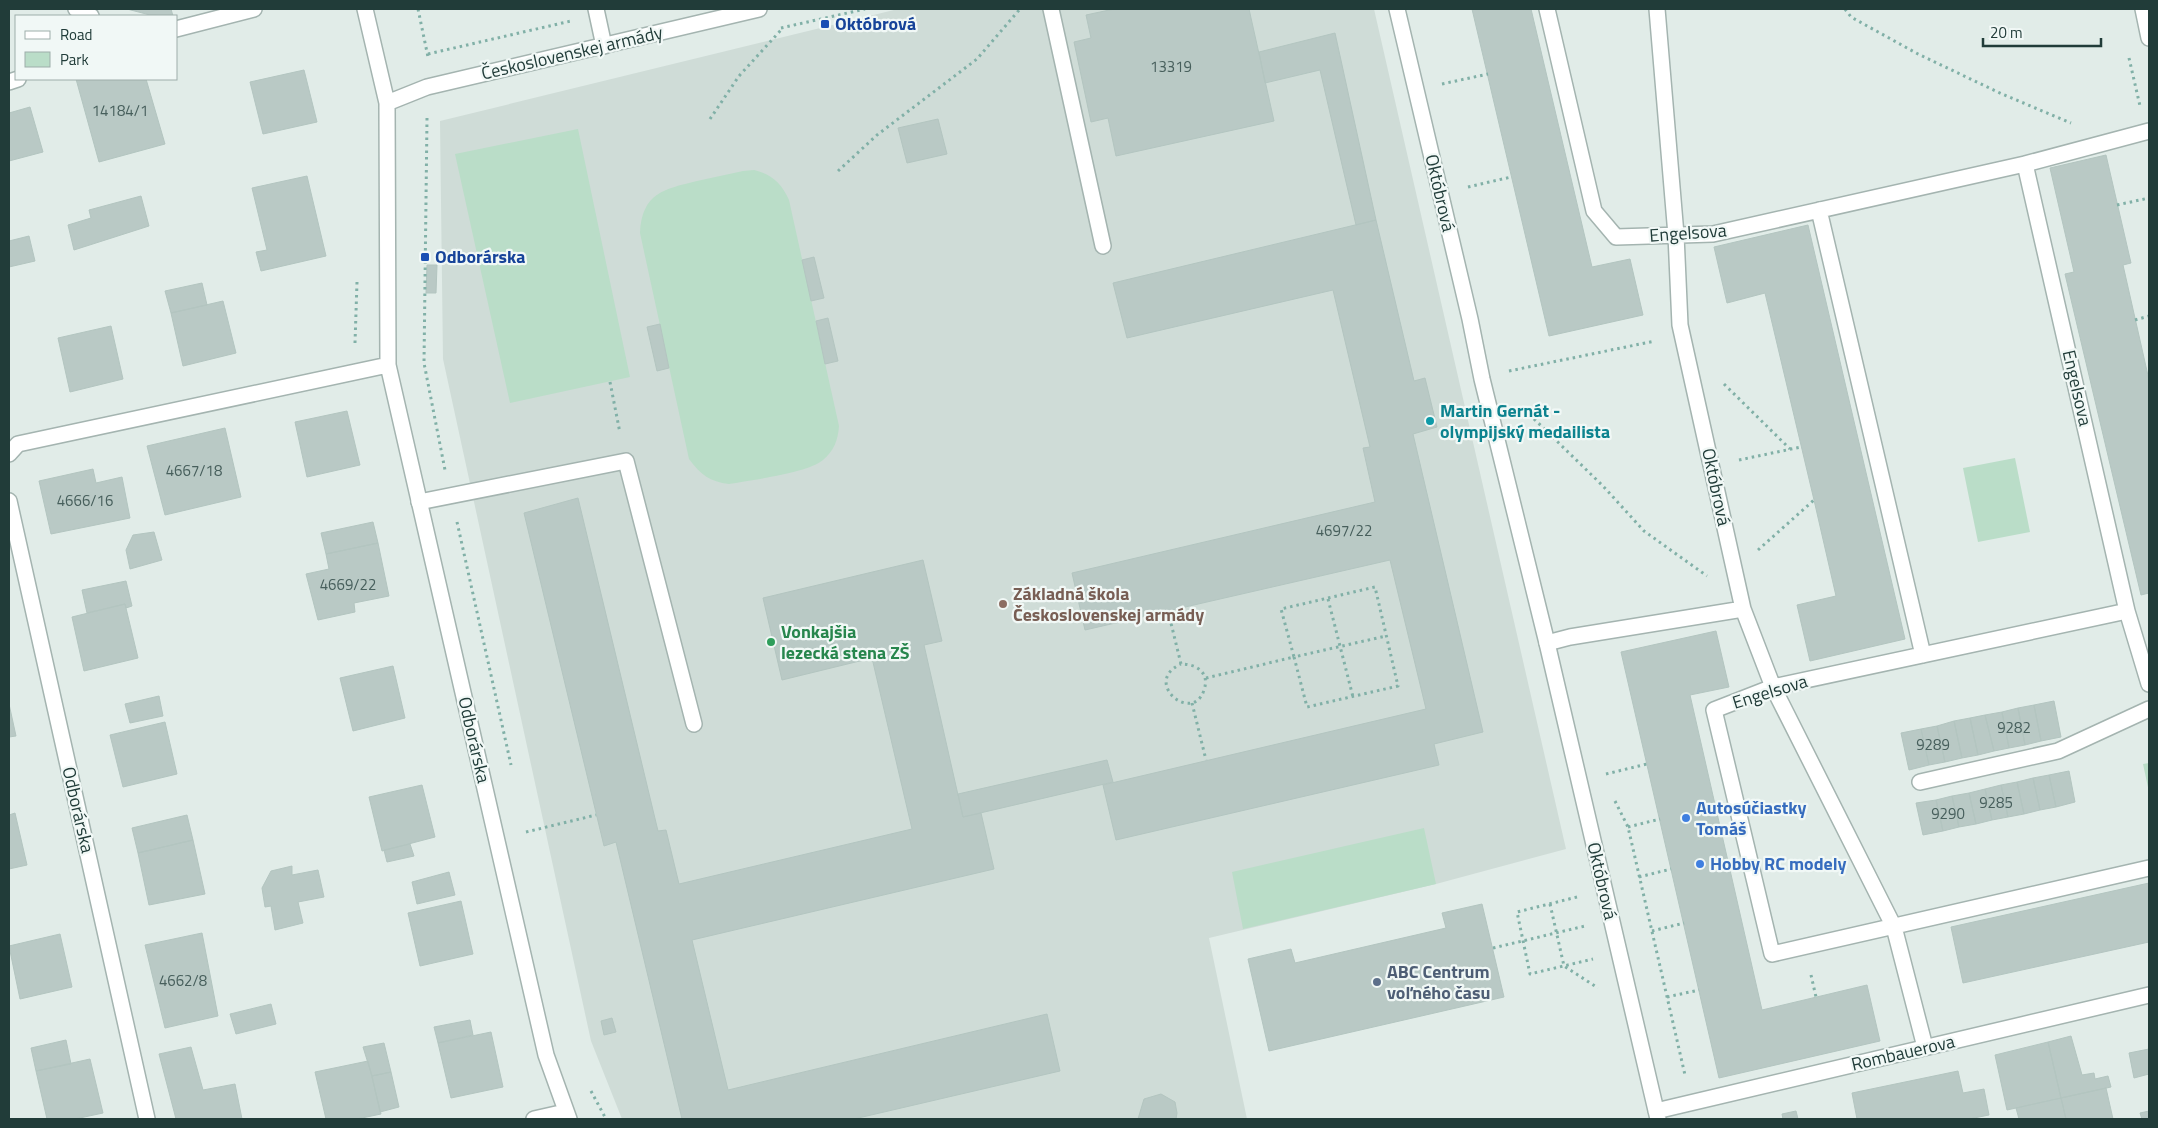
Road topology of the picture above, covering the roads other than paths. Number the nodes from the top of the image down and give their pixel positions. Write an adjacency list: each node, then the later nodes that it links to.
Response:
1 (76, 9): 11 (street)
2 (254, 9): 12 (street)
3 (365, 9): 15 (street, Odborárska)
4 (759, 9): 14 (street, Československej armády)
5 (1051, 9): 20 (street)
6 (1397, 9): 27 (street, Októbrová)
7 (1547, 9): 19 (street, Engelsova)
8 (1657, 9): 19 (street, Októbrová)
9 (2143, 9): 13 (street)
10 (596, 12): 14 (street)
11 (89, 15)
12 (178, 28)
13 (2149, 38)
14 (604, 46): 15 (street, Československej armády)
15 (386, 103): 21 (street, Odborárska)
16 (2148, 132): 17 (street, Engelsova)
17 (2025, 164): 18 (street, Engelsova); 26 (street, Engelsova)
18 (1819, 210): 19 (street, Engelsova); 28 (street)
19 (1676, 235): 25 (street, Októbrová)
20 (1103, 246)
21 (388, 365): 22 (street); 24 (street, Odborárska)
22 (9, 454)
23 (9, 501): 40 (street, Odborárska)
24 (420, 502): 32 (street); 39 (street, Odborárska)
25 (1742, 605): 27 (street); 30 (street, Októbrová)
26 (2128, 611): 28 (street, Engelsova); 29 (street, Engelsova)
27 (1547, 643): 38 (street, Októbrová)
28 (1923, 655): 30 (street, Engelsova)
29 (2149, 684)
30 (1773, 687): 35 (street, Októbrová); 35 (street, Engelsova)
31 (2149, 708): 33 (street)
32 (694, 724)
33 (1920, 782)
34 (2149, 868): 35 (street, Engelsova)
35 (1894, 927): 37 (street, Októbrová)
36 (2149, 995): 37 (street, Rombauerova)
37 (1925, 1047): 38 (street, Rombauerova)
38 (1657, 1115)
39 (567, 1116): 41 (street, Odborárska)
40 (147, 1119)
41 (534, 1119)

